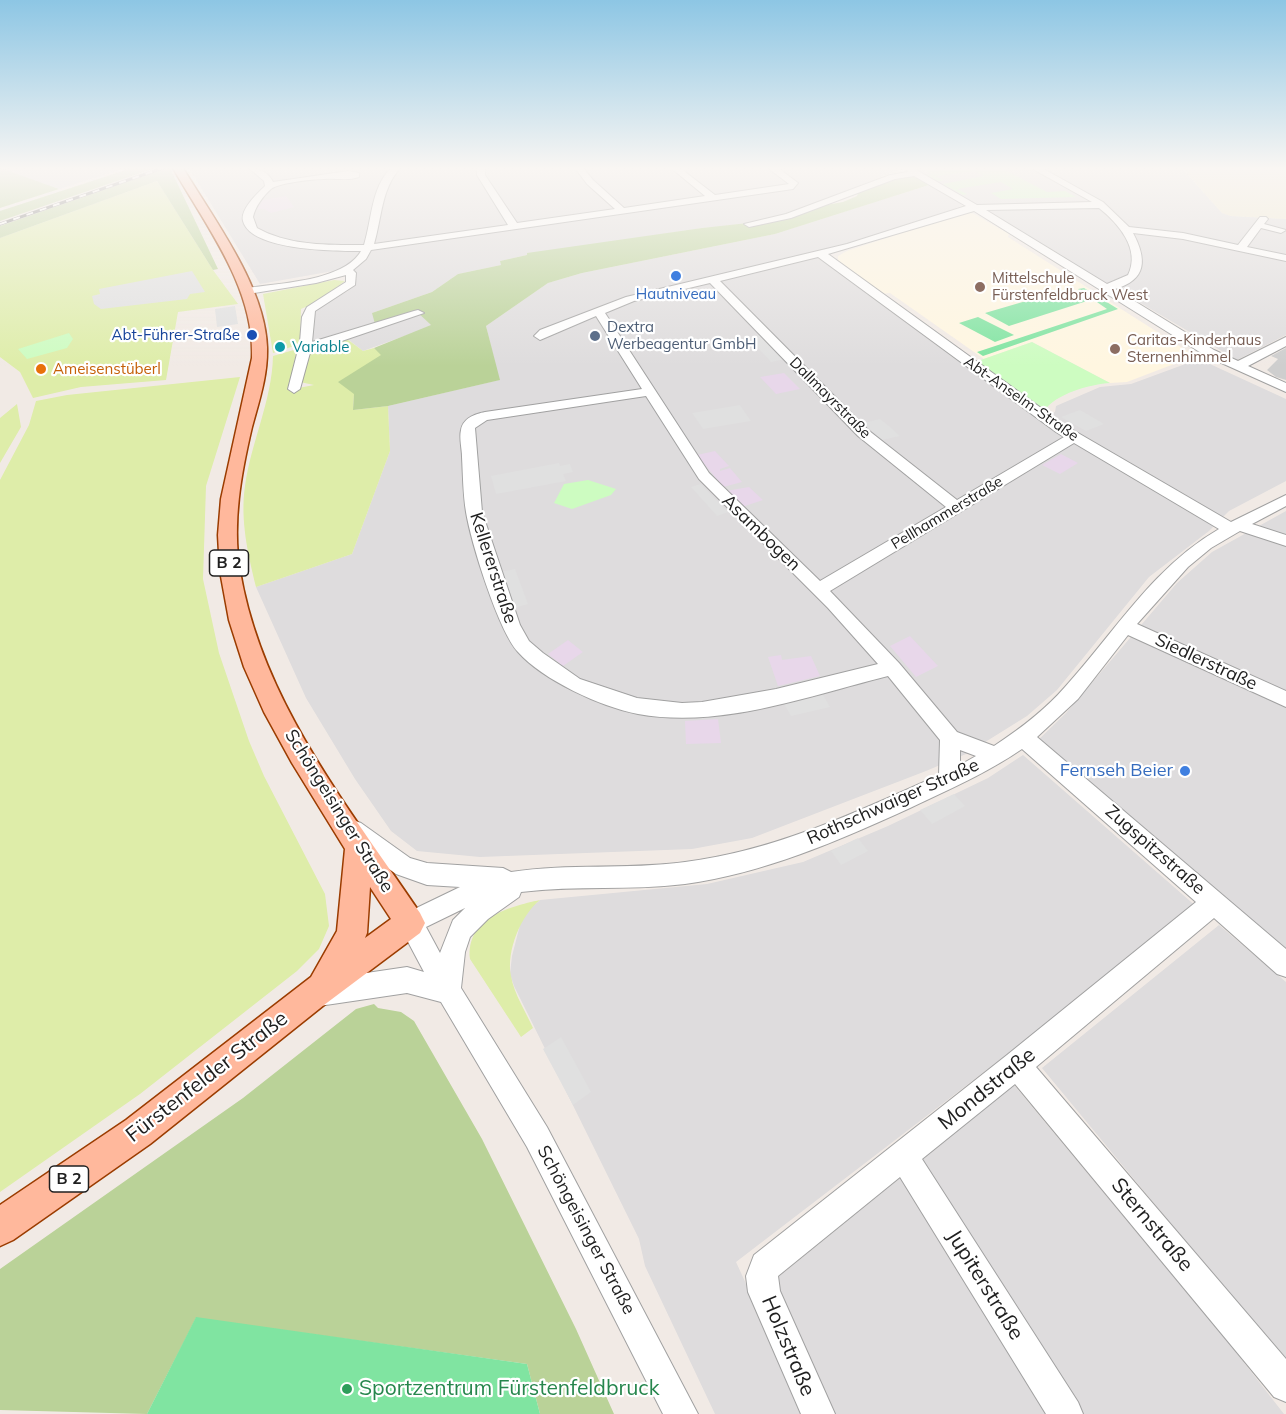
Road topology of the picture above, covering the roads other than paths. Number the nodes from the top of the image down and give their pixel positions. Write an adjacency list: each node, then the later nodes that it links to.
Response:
1 (215, 234): 17 (main road, Schöngeisinger Straße / B 2)
2 (260, 234): 10 (street)
3 (373, 234): 10 (street)
4 (471, 234): 10 (street)
5 (895, 234): 12 (street)
6 (1018, 234): 16 (street)
7 (1130, 234): 16 (street)
8 (1165, 234): 11 (street)
9 (1252, 234): 11 (street)
10 (368, 248): 14 (street)
11 (1241, 248): 13 (street)
12 (821, 254): 15 (street); 27 (street, Abt-Anselm-Straße)
13 (1286, 258)
14 (346, 271): 17 (street); 22 (street)
15 (713, 280): 18 (street); 29 (street, Dallmayrstraße)
16 (1106, 288): 23 (street)
17 (248, 291): 40 (main road, Schöngeisinger Straße / B 2)
18 (597, 311): 20 (street); 26 (street, Asambogen)
19 (418, 313): 22 (street)
20 (540, 336)
21 (1286, 341): 23 (street)
22 (306, 346): 25 (street)
23 (1239, 366): 24 (street)
24 (1286, 388)
25 (294, 389)
26 (649, 392): 32 (street, Asambogen); 34 (street, Kellererstraße)
27 (1074, 438): 29 (street, Pellhammerstraße); 30 (street, Abt-Anselm-Straße)
28 (1286, 500): 30 (street, Rothschwaiger Straße)
29 (956, 507): 32 (street, Pellhammerstraße)
30 (1236, 528): 31 (street, Abt-Anselm-Straße); 33 (street, Rothschwaiger Straße)
31 (1286, 540)
32 (820, 589): 34 (street, Asambogen)
33 (1125, 626): 35 (street, Siedlerstraße); 36 (street, Rothschwaiger Straße)
34 (892, 668): 37 (street, Asambogen)
35 (1286, 699)
36 (1023, 737): 38 (street, Rothschwaiger Straße); 42 (street, Zugspitzstraße)
37 (950, 738): 38 (street); 39 (street)
38 (996, 755): 39 (street, Rothschwaiger Straße)
39 (950, 780): 41 (street, Rothschwaiger Straße)
40 (352, 835): 41 (street); 43 (main road, Schöngeisinger Straße / B 2); 46 (main road)
41 (523, 881): 43 (street, Rothschwaiger Straße); 45 (street)
42 (1215, 902): 44 (street, Zugspitzstraße); 47 (street, Mondstraße)
43 (410, 923): 45 (street, Schöngeisinger Straße); 46 (main road, Fürstenfelder Straße)
44 (1286, 965)
45 (448, 991): 46 (street); 52 (street, Schöngeisinger Straße)
46 (313, 994): 49 (main road, Fürstenfelder Straße / B 2)
47 (1017, 1065): 48 (street, Mondstraße); 51 (street, Sternstraße)
48 (903, 1156): 50 (street, Mondstraße); 54 (street, Jupiterstraße)
49 (0, 1227)
50 (762, 1276): 53 (street, Holzstraße)
51 (1286, 1385)
52 (681, 1414)
53 (818, 1414)
54 (1066, 1414)

